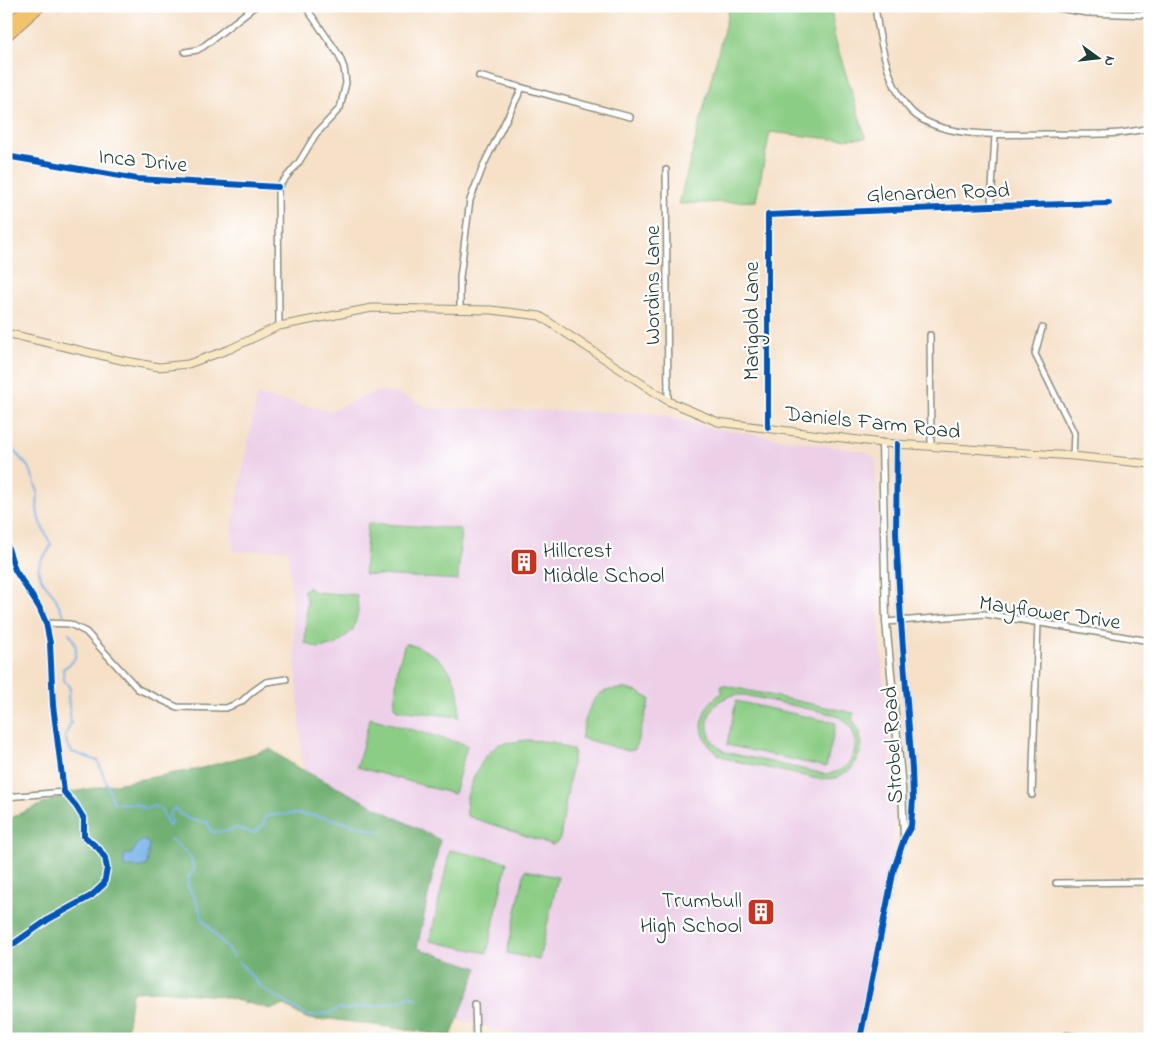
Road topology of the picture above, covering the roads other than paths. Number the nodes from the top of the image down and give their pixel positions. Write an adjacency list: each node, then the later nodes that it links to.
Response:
1 (30, 6): 8 (highway)
2 (41, 6): 9 (highway)
3 (255, 6): 10 (street)
4 (305, 6): 18 (street)
5 (875, 6): 15 (street)
6 (1045, 6): 7 (street)
7 (1150, 15)
8 (6, 25)
9 (6, 37)
10 (185, 52)
11 (479, 76): 12 (street)
12 (522, 88): 13 (street); 22 (street)
13 (630, 117)
14 (1150, 128): 15 (street)
15 (995, 134): 20 (street)
16 (6, 156): 18 (street, Inca Drive)
17 (666, 170): 27 (street, Wordins Lane)
18 (278, 186): 23 (street)
19 (1109, 203): 20 (street, Glenarden Road)
20 (991, 206): 21 (street, Glenarden Road)
21 (768, 216): 28 (street, Marigold Lane)
22 (460, 309): 23 (main road, Daniels Farm Road); 27 (main road, Daniels Farm Road)
23 (279, 326): 25 (main road, Daniels Farm Road)
24 (1042, 328): 32 (street)
25 (6, 333)
26 (930, 335): 31 (street)
27 (668, 401): 28 (main road, Daniels Farm Road)
28 (768, 428): 29 (main road, Daniels Farm Road)
29 (882, 443): 30 (main road, Daniels Farm Road); 37 (street, Strobel Road)
30 (897, 444): 31 (main road, Daniels Farm Road); 35 (street, Strobel Road)
31 (931, 445): 32 (main road, Daniels Farm Road)
32 (1073, 456): 33 (main road, Daniels Farm Road)
33 (1150, 464)
34 (6, 542): 36 (street)
35 (901, 620): 37 (street, Mayflower Drive); 38 (street, Mayflower Drive); 41 (street, Strobel Road)
36 (46, 622): 40 (street); 43 (street)
37 (886, 622): 42 (street, Strobel Road)
38 (1038, 623): 39 (street, Mayflower Drive); 44 (street)
39 (1150, 641)
40 (286, 679)
41 (912, 769): 42 (street, Strobel Road); 46 (street, Strobel Road)
42 (900, 770): 46 (street, Strobel Road)
43 (64, 792): 45 (street); 49 (street)
44 (1032, 795)
45 (6, 797)
46 (904, 839): 53 (street, Strobel Road)
47 (1150, 882): 48 (street)
48 (1056, 883)
49 (6, 949)
50 (476, 1004): 52 (street)
51 (1066, 1035): 54 (street)
52 (476, 1039)
53 (860, 1039)
54 (1090, 1039)

